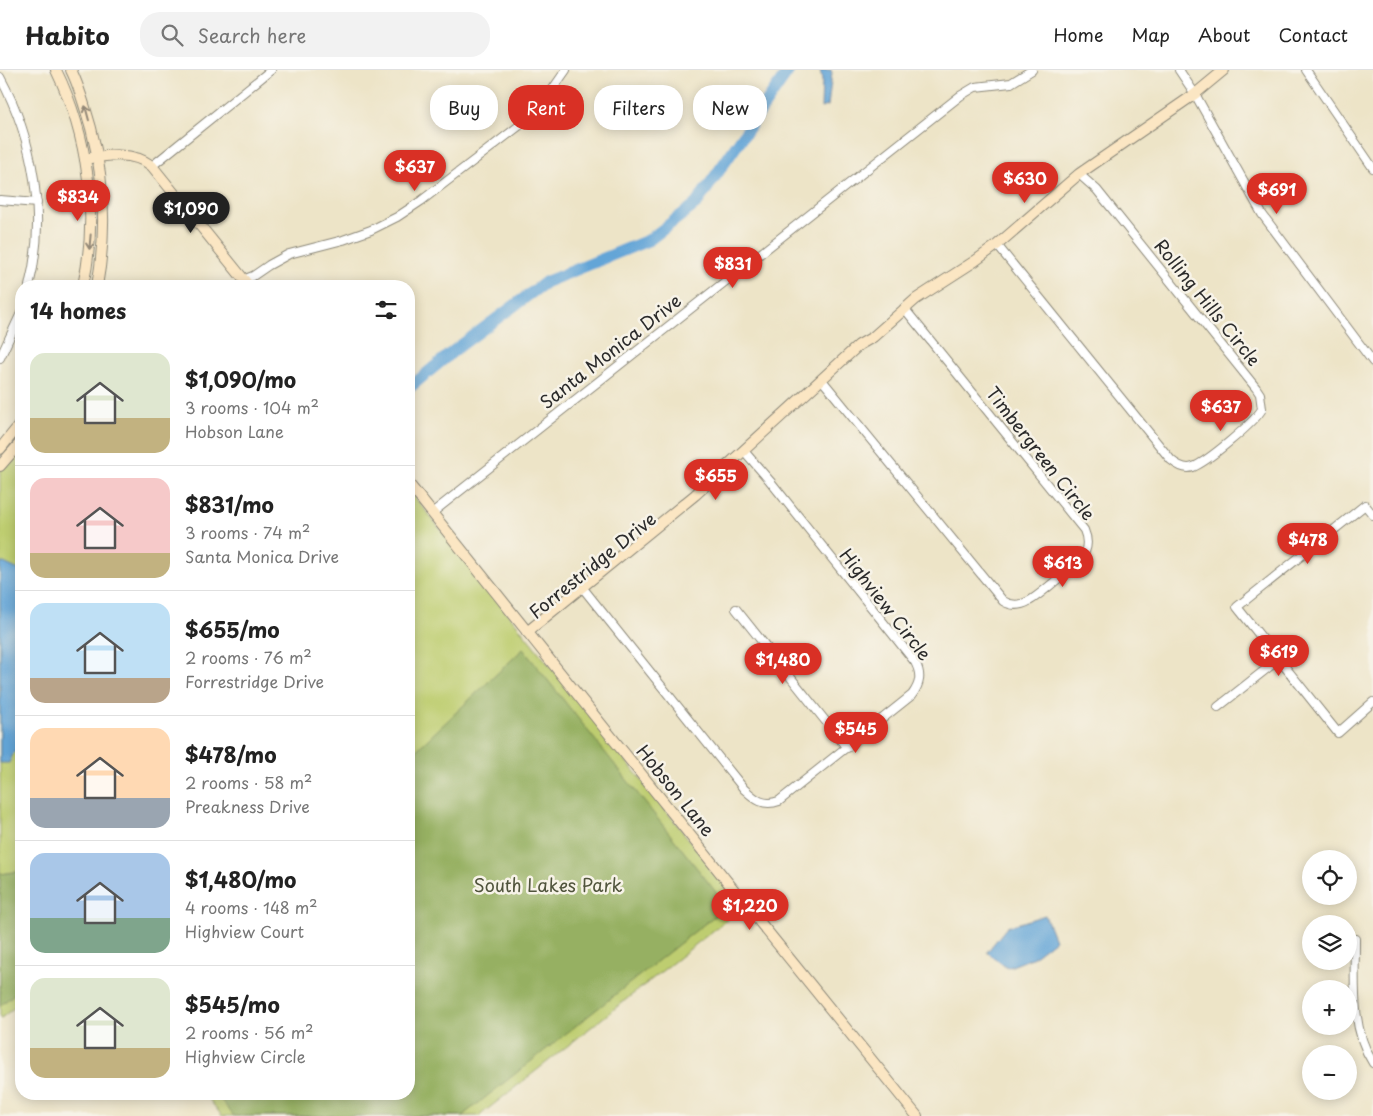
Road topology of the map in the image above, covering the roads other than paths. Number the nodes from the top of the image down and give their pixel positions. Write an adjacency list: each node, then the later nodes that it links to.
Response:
1 (56, 70): 12 (street)
2 (71, 70): 11 (street, one-way to 2)
3 (271, 70): 13 (street)
4 (566, 70): 23 (street)
5 (1032, 70): 36 (street, Santa Monica Drive)
6 (1179, 70): 10 (street)
7 (1224, 70): 10 (street, Forrestridge Drive)
8 (1306, 70): 14 (street)
9 (0, 77): 17 (street)
10 (1195, 94): 15 (street, Forrestridge Drive); 28 (street)
11 (98, 156): 12 (street); 13 (street); 21 (street)
12 (85, 159): 20 (street, one-way to 20)
13 (152, 166): 22 (street)
14 (1373, 168)
15 (1079, 174): 18 (street, Forrestridge Drive); 18 (street, Rolling Hills Circle)
16 (0, 200): 17 (street)
17 (37, 203): 19 (street)
18 (997, 246): 24 (street, Forrestridge Drive)
19 (30, 280)
20 (84, 280)
21 (98, 280)
22 (244, 280)
23 (249, 280)
24 (904, 308): 29 (street, Forrestridge Drive); 29 (street, Timbergreen Circle)
25 (15, 324): 26 (street)
26 (3, 345): 27 (street)
27 (0, 358)
28 (1373, 362)
29 (824, 382): 33 (street, Forrestridge Drive)
30 (15, 430): 31 (street)
31 (0, 449)
32 (15, 449): 34 (street)
33 (746, 454): 38 (street, Forrestridge Drive); 44 (street, Highview Circle)
34 (0, 466)
35 (415, 492): 36 (street, Hobson Lane)
36 (432, 513): 40 (street, Hobson Lane)
37 (1373, 515): 41 (street)
38 (584, 589): 40 (street, Forrestridge Drive); 44 (street, Highview Circle)
39 (736, 609): 44 (street)
40 (528, 634): 47 (street, Hobson Lane)
41 (1279, 659): 42 (street); 43 (street)
42 (1373, 702)
43 (1218, 707)
44 (847, 748)
45 (1356, 970): 46 (street)
46 (1373, 1063)
47 (917, 1116)

